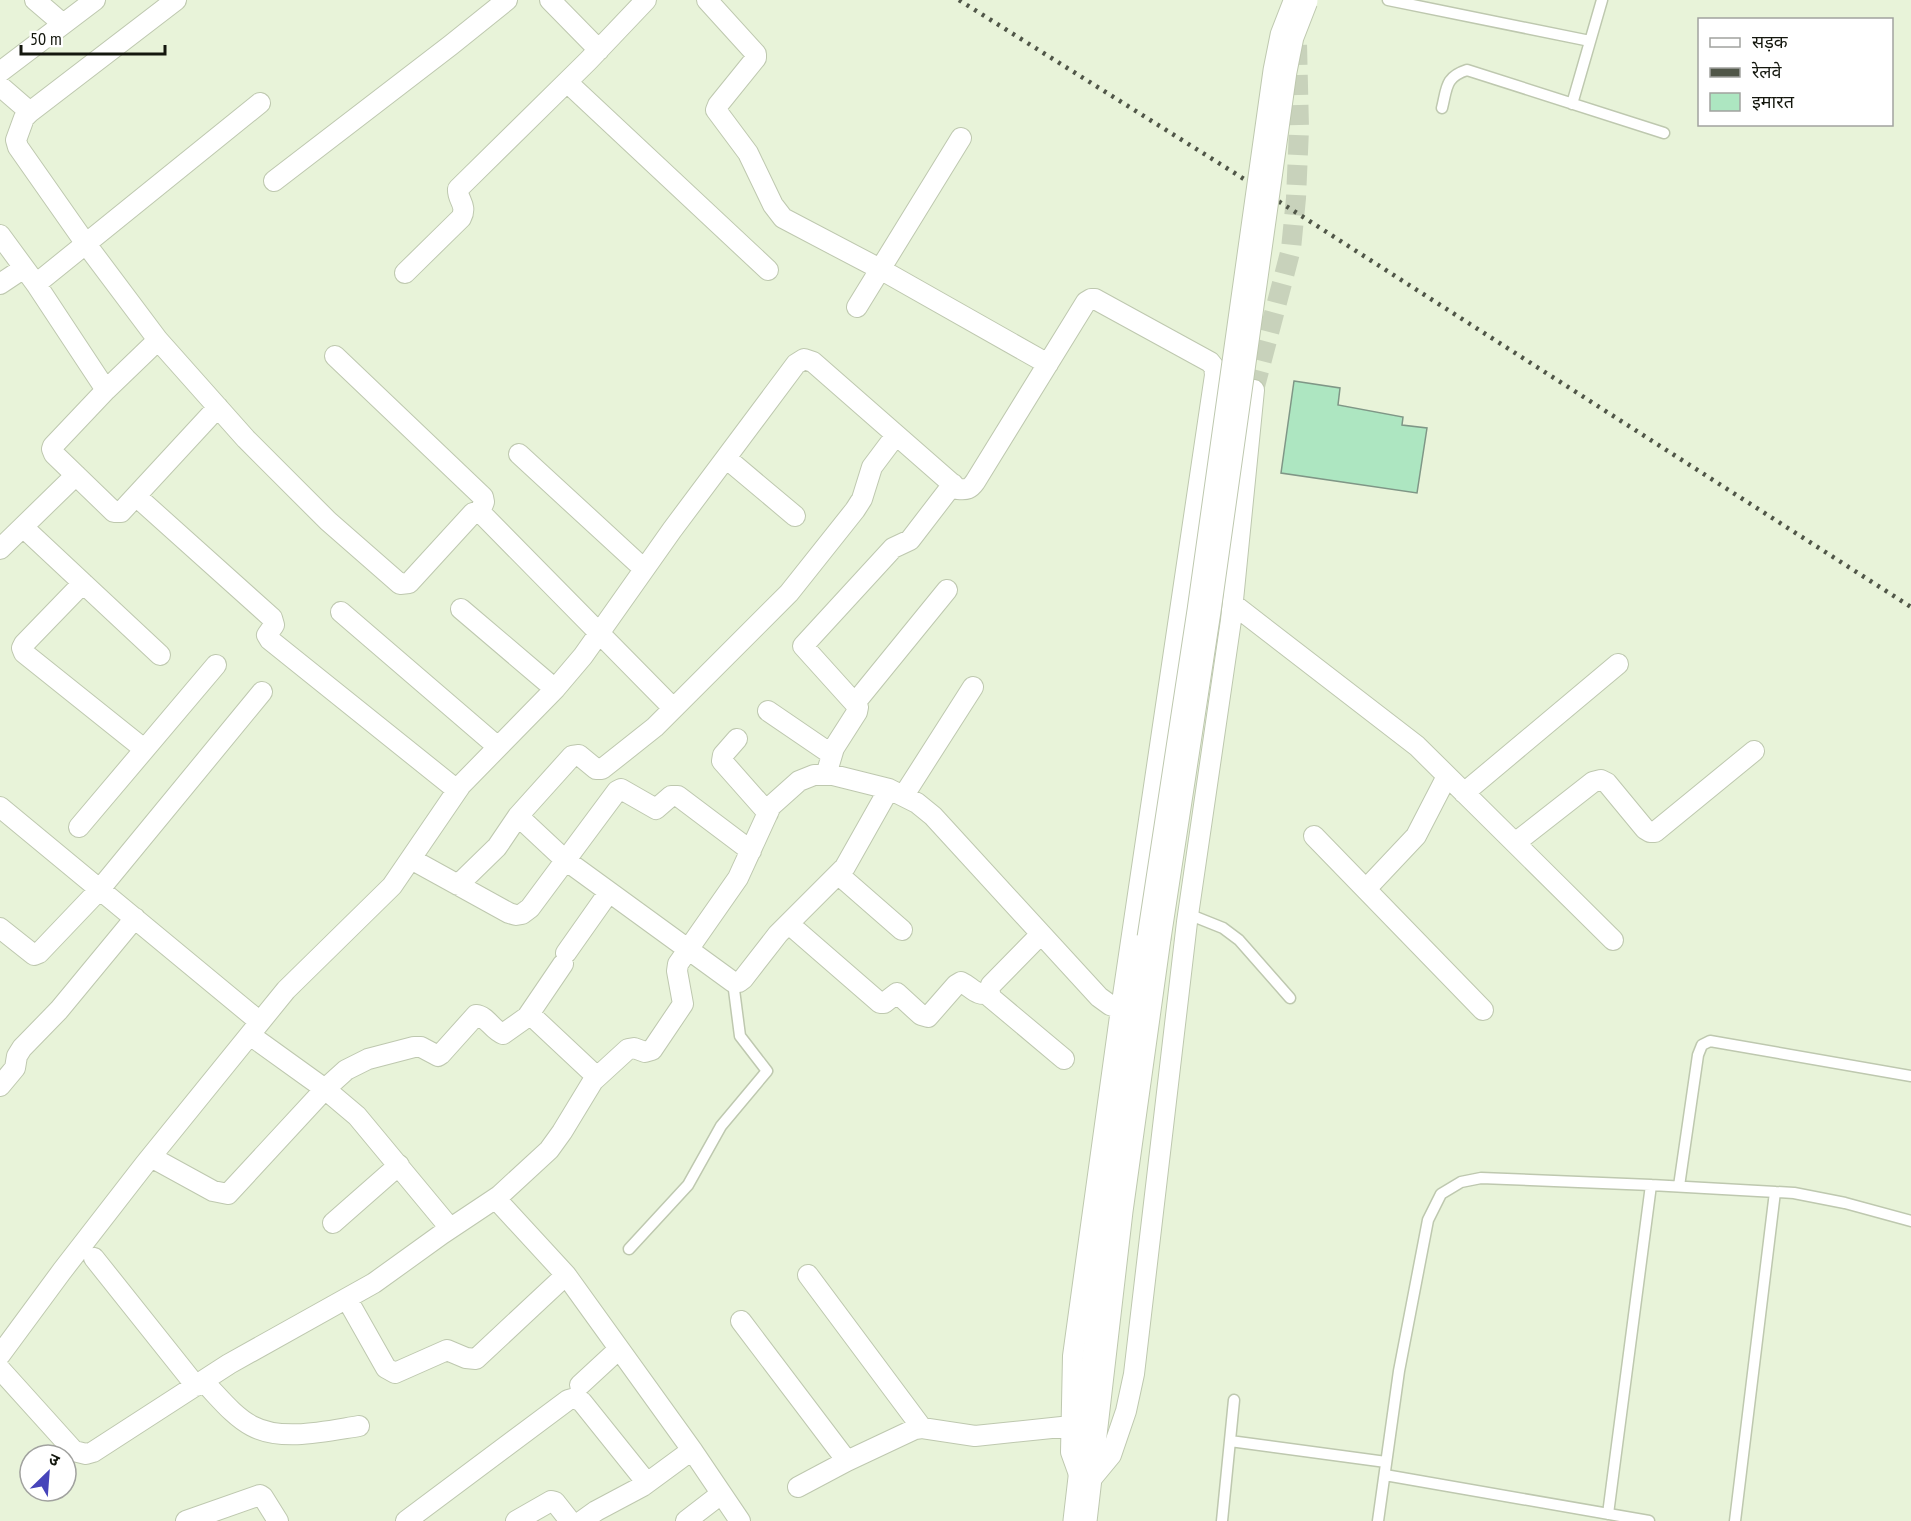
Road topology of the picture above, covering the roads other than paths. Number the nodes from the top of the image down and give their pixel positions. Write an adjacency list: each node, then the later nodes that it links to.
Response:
1 (35, 0): 11 (street)
2 (95, 0): 11 (street)
3 (176, 0): 21 (street)
4 (507, 0): 25 (street)
5 (550, 0): 14 (street)
6 (646, 0): 14 (street)
7 (707, 0): 28 (street)
8 (1300, 0): 12 (street); 141 (highway, bridge)
9 (1388, 0): 13 (lane)
10 (1602, 0): 13 (lane)
11 (63, 24): 15 (street)
12 (1297, 37)
13 (1590, 41): 19 (lane)
14 (599, 50): 16 (street)
15 (0, 72)
16 (567, 82): 29 (street); 30 (street)
17 (0, 86): 21 (street)
18 (260, 103): 27 (street)
19 (1572, 104): 20 (lane); 22 (lane)
20 (1442, 108)
21 (30, 112): 24 (street)
22 (1664, 133)
23 (961, 138): 28 (street)
24 (8, 146): 27 (street)
25 (274, 181)
26 (0, 235): 31 (street)
27 (86, 244): 31 (street); 34 (street)
28 (880, 269): 33 (street); 36 (street)
29 (768, 270)
30 (405, 273)
31 (30, 276): 32 (street); 37 (street)
32 (0, 284)
33 (857, 307)
34 (158, 340): 37 (street); 39 (street)
35 (335, 356): 46 (street)
36 (1048, 364): 44 (street); 101 (street)
37 (106, 390): 43 (street)
38 (1254, 390): 53 (street)
39 (218, 407): 45 (street); 46 (street)
40 (896, 435): 42 (street); 44 (street); 64 (street)
41 (519, 454): 50 (street)
42 (726, 458): 47 (street); 50 (street)
43 (76, 475): 45 (street); 48 (street)
44 (953, 484): 63 (street)
45 (136, 496): 73 (street)
46 (480, 512): 56 (street)
47 (795, 516)
48 (23, 527): 49 (street); 51 (street)
49 (0, 549)
50 (644, 569): 56 (street)
51 (83, 583): 57 (street); 68 (street)
52 (946, 590): 63 (street)
53 (1233, 604): 72 (street); 90 (street)
54 (461, 609): 61 (street)
55 (341, 612): 67 (street)
56 (600, 632): 61 (street); 64 (street)
57 (160, 655)
58 (1618, 664): 75 (street)
59 (216, 665): 68 (street)
60 (973, 687): 74 (street)
61 (555, 689): 67 (street)
62 (262, 692): 87 (street)
63 (855, 703): 70 (street)
64 (673, 708): 78 (street)
65 (768, 711): 70 (street)
66 (737, 739): 77 (street)
67 (498, 747): 73 (street)
68 (144, 749): 79 (street)
69 (1754, 751): 81 (street)
70 (831, 754): 71 (street)
71 (826, 775): 74 (street); 77 (street)
72 (1447, 776): 75 (street); 88 (street)
73 (457, 790): 83 (street)
74 (896, 792): 85 (street); 95 (street)
75 (1464, 793): 81 (street)
76 (0, 807): 87 (street)
77 (768, 813): 82 (street)
78 (518, 816): 84 (street); 86 (street)
79 (79, 827)
80 (1314, 836): 88 (street)
81 (1515, 843): 96 (street)
82 (751, 851): 84 (street); 97 (street)
83 (411, 859): 86 (street); 104 (street)
84 (564, 859): 86 (street); 89 (street)
85 (839, 875): 92 (street); 94 (street)
86 (458, 885)
87 (100, 890): 91 (street); 93 (street)
88 (1366, 890): 102 (street)
89 (609, 892): 97 (street); 103 (street)
90 (1188, 914): 100 (lane); 141 (street)
91 (135, 918): 104 (street); 108 (street)
92 (789, 924): 98 (street); 99 (street)
93 (0, 928)
94 (902, 930)
95 (1041, 934): 99 (street); 101 (street)
96 (1613, 940)
97 (689, 948): 98 (street); 107 (street)
98 (733, 982): 119 (lane)
99 (990, 993): 105 (street)
100 (1290, 998)
101 (1121, 1009): 132 (street)
102 (1483, 1010)
103 (527, 1017): 107 (street); 109 (street)
104 (255, 1028): 109 (street); 110 (street)
105 (1064, 1059)
106 (1911, 1076): 113 (lane)
107 (597, 1077): 115 (street)
108 (0, 1086)
109 (325, 1089): 110 (street); 111 (street)
110 (151, 1157): 126 (street)
111 (399, 1165): 117 (street); 118 (street)
112 (1651, 1185): 113 (lane); 137 (lane); 143 (lane)
113 (1679, 1186): 114 (lane)
114 (1775, 1192): 116 (lane); 156 (lane)
115 (496, 1198): 118 (street); 121 (street)
116 (1911, 1221)
117 (333, 1223)
118 (450, 1228): 123 (street)
119 (629, 1250)
120 (94, 1258): 128 (street)
121 (566, 1275): 123 (street); 125 (street)
122 (808, 1275): 133 (street)
123 (347, 1299): 128 (street)
124 (741, 1321): 136 (street)
125 (619, 1349): 129 (street); 135 (street)
126 (0, 1355)
127 (0, 1370): 128 (street)
128 (199, 1384): 131 (street)
129 (580, 1385)
130 (1234, 1400): 134 (lane)
131 (359, 1426)
132 (1071, 1426): 133 (street); 141 (street)
133 (922, 1428): 136 (street)
134 (1230, 1442): 137 (lane); 153 (lane)
135 (692, 1450): 139 (street); 142 (street)
136 (847, 1461): 140 (street)
137 (1386, 1462): 138 (lane)
138 (1385, 1475): 143 (lane); 154 (lane)
139 (647, 1483): 146 (street); 149 (street)
140 (798, 1487)
141 (1084, 1488): 152 (highway)
142 (722, 1494): 150 (street); 151 (street)
143 (1608, 1514): 155 (lane)
144 (186, 1521): 145 (street)
145 (278, 1521)
146 (406, 1521)
147 (516, 1521): 148 (street)
148 (570, 1521)
149 (582, 1521)
150 (686, 1521)
151 (740, 1521)
152 (1080, 1521)
153 (1222, 1521)
154 (1378, 1521)
155 (1649, 1521)
156 (1735, 1521)

